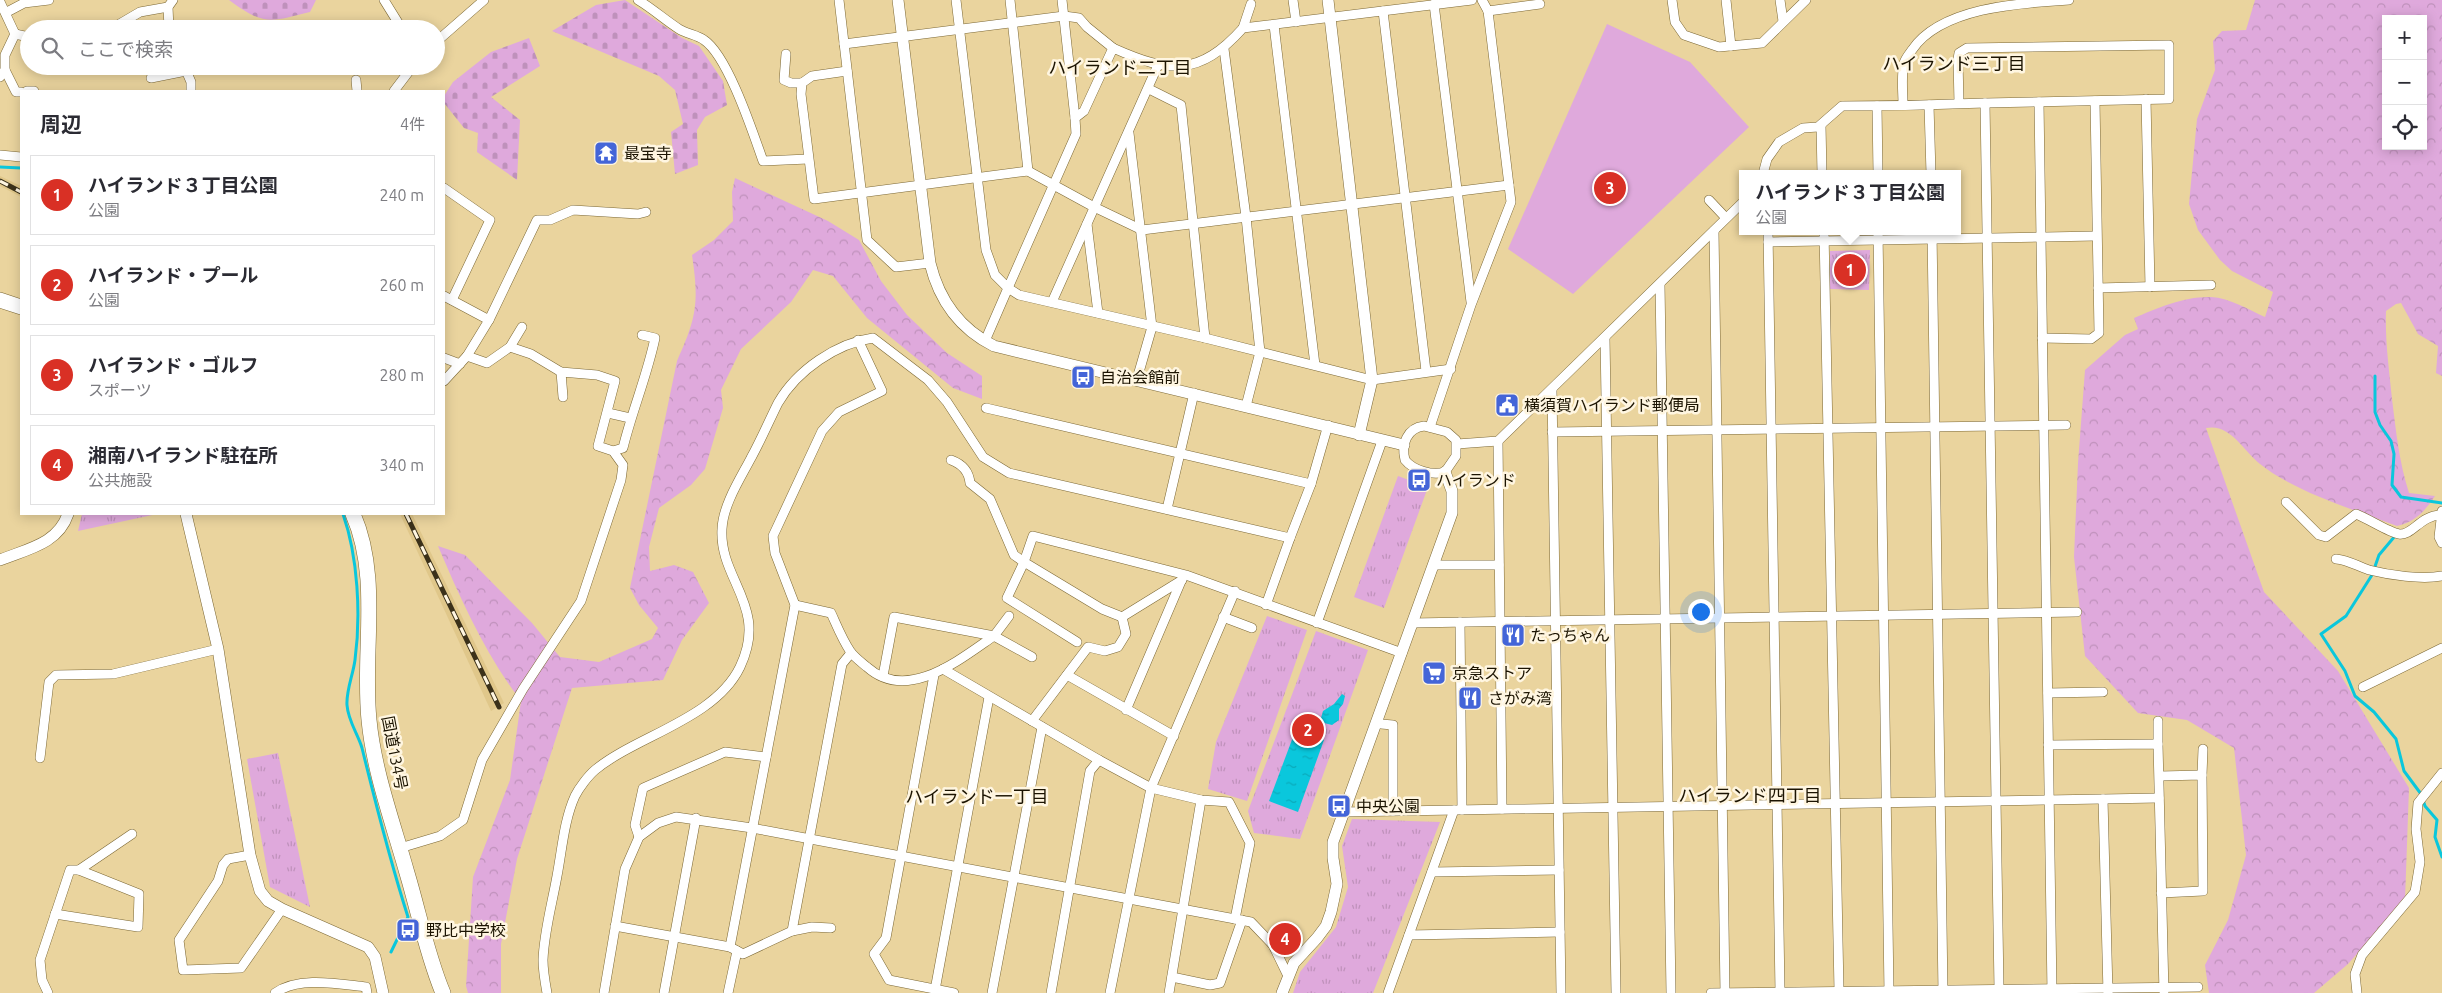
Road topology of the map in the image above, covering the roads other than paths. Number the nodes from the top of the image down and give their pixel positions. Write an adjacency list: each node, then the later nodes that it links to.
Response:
1 (49, 0): 26 (street)
2 (384, 0): 31 (street)
3 (484, 0): 39 (street)
4 (638, 0): 74 (street)
5 (838, 0): 42 (street)
6 (898, 0): 41 (street)
7 (956, 0): 37 (street)
8 (1010, 0): 34 (street)
9 (1062, 0): 27 (street)
10 (1293, 0): 33 (street)
11 (1328, 0): 28 (street)
12 (1472, 0): 22 (street)
13 (1482, 0): 25 (street)
14 (1672, 0): 43 (street)
15 (1726, 0): 43 (street)
16 (1780, 0): 32 (street)
17 (1806, 0): 32 (street)
18 (2069, 0): 66 (street)
19 (0, 2): 26 (street)
20 (170, 4): 29 (street); 30 (street)
21 (1251, 4): 36 (street)
22 (1434, 4): 24 (street); 88 (street)
23 (1540, 4): 25 (street)
24 (1383, 11): 28 (street); 89 (street)
25 (1488, 11): 85 (street)
26 (7, 12): 38 (street)
27 (1064, 16): 34 (street); 44 (street); 69 (street)
28 (1330, 18): 33 (street); 91 (street)
29 (126, 20)
30 (169, 20)
31 (396, 20)
32 (1782, 21): 43 (street)
33 (1296, 22): 35 (street)
34 (1013, 23): 37 (street); 81 (street)
35 (1274, 25): 36 (street); 94 (street)
36 (1243, 28): 45 (street)
37 (959, 29): 41 (street); 82 (street)
38 (16, 34): 40 (street); 49 (street)
39 (445, 34)
40 (20, 35)
41 (902, 36): 42 (street); 83 (street)
42 (844, 44): 48 (street)
43 (1732, 46)
44 (1113, 48): 47 (street); 69 (street)
45 (1224, 48): 47 (street); 96 (street)
46 (786, 54): 55 (street)
47 (1158, 66): 56 (street)
48 (847, 71): 55 (street); 87 (street)
49 (3, 73): 60 (street)
50 (162, 75): 53 (street)
51 (188, 75): 57 (street)
52 (406, 75): 59 (street)
53 (151, 78)
54 (356, 80): 58 (street)
55 (802, 83): 74 (street)
56 (1149, 89): 71 (street); 99 (street)
57 (191, 90)
58 (356, 90)
59 (395, 90)
60 (20, 92)
61 (2146, 99): 62 (street); 65 (street); 113 (street)
62 (2095, 101): 63 (street); 106 (street)
63 (2039, 102): 64 (street); 107 (street)
64 (1985, 103): 65 (street); 108 (street)
65 (1959, 104): 67 (street)
66 (1903, 105): 67 (street); 68 (street)
67 (1930, 105): 80 (street)
68 (1877, 106): 70 (street); 79 (street)
69 (1075, 118): 84 (street)
70 (1822, 125): 75 (street); 78 (street)
71 (1129, 131): 93 (street); 100 (street)
72 (0, 154): 73 (street)
73 (20, 157)
74 (808, 159): 87 (street)
75 (1767, 159): 76 (street); 77 (street)
76 (1764, 170)
77 (1767, 170)
78 (1822, 170)
79 (1878, 170)
80 (1931, 170)
81 (1028, 171): 82 (street); 84 (street)
82 (976, 178): 83 (street); 114 (street)
83 (920, 185): 87 (street); 110 (street)
84 (1053, 185): 93 (street); 114 (street)
85 (1509, 185): 88 (street); 119 (street)
86 (445, 189): 116 (street)
87 (861, 192): 110 (street)
88 (1457, 192): 89 (street); 119 (street)
89 (1406, 198): 91 (street); 138 (street)
90 (1708, 200): 97 (street)
91 (1350, 204): 94 (street); 142 (street)
92 (1739, 206): 97 (street)
93 (1094, 207): 98 (street); 100 (street)
94 (1297, 211): 96 (street); 136 (street)
95 (646, 212): 122 (street)
96 (1246, 217): 99 (street); 132 (street)
97 (1726, 218): 101 (street)
98 (1087, 223): 118 (street); 121 (street)
99 (1194, 224): 100 (street); 126 (street)
100 (1142, 230): 124 (street)
101 (1714, 231): 111 (street); 159 (street)
102 (1768, 235): 109 (street)
103 (1932, 235): 105 (street); 108 (street); 155 (street)
104 (1824, 236): 105 (street); 109 (street); 156 (street)
105 (1878, 236): 157 (street)
106 (2096, 236): 107 (street); 115 (street)
107 (2041, 237): 108 (street); 128 (street)
108 (1987, 238): 153 (street)
109 (1768, 242): 158 (street)
110 (930, 263): 130 (street)
111 (1660, 284): 127 (street); 160 (street)
112 (2211, 285): 113 (street)
113 (2150, 287): 115 (street)
114 (1008, 288): 118 (street); 130 (street)
115 (2098, 288): 128 (street)
116 (448, 298): 122 (street)
117 (0, 300): 120 (highway)
118 (1052, 302): 121 (street)
119 (1471, 305): 137 (street)
120 (20, 307)
121 (1098, 313): 124 (street)
122 (489, 320): 133 (street)
123 (522, 327): 131 (street)
124 (1152, 327): 126 (street); 140 (street)
125 (642, 335): 149 (street)
126 (1205, 338): 132 (street)
127 (1605, 338): 143 (street); 162 (street)
128 (2042, 338): 151 (street)
129 (858, 340): 174 (street); 189 (street); 303 (street)
130 (985, 341): 140 (street)
131 (510, 346): 133 (street); 139 (street)
132 (1260, 352): 136 (street); 146 (street)
133 (468, 356): 135 (street)
134 (445, 358): 135 (street)
135 (460, 364): 141 (street)
136 (1315, 365): 142 (street)
137 (1451, 369): 138 (street); 154 (street)
138 (1426, 371): 142 (street)
139 (561, 372): 145 (street); 148 (street)
140 (1138, 379): 144 (street)
141 (445, 380)
142 (1372, 380): 163 (street)
143 (1552, 390): 161 (street); 165 (street)
144 (1194, 393): 146 (street); 169 (street)
145 (562, 397)
146 (1246, 406): 150 (street)
147 (986, 408): 169 (street)
148 (608, 413): 149 (street); 168 (street)
149 (630, 418): 168 (street)
150 (1328, 425): 163 (street); 172 (street)
151 (2044, 425): 152 (street); 153 (street); 192 (street)
152 (2066, 425)
153 (1990, 426): 155 (street); 194 (street)
154 (1430, 427): 166 (street); 167 (street)
155 (1934, 427): 157 (street); 193 (street)
156 (1828, 428): 157 (street); 158 (street); 198 (street)
157 (1881, 428): 195 (street)
158 (1771, 429): 159 (street); 199 (street)
159 (1717, 430): 160 (street); 201 (street)
160 (1662, 431): 162 (street); 202 (street)
161 (1552, 432): 162 (street); 203 (street)
162 (1607, 432): 204 (street)
163 (1359, 435): 164 (street)
164 (1382, 441): 167 (street); 208 (street)
165 (1498, 441): 166 (street); 185 (street)
166 (1457, 444): 171 (street)
167 (1404, 445): 171 (street)
168 (613, 451): 263 (street)
169 (1179, 454): 172 (street); 174 (street)
170 (952, 460): 183 (street)
171 (1445, 472): 184 (street)
172 (1311, 484): 179 (street)
173 (2286, 502): 175 (street)
174 (1167, 509): 179 (street)
175 (2441, 513): 180 (street)
176 (68, 515): 182 (street)
177 (186, 515): 212 (street)
178 (353, 515): 263 (highway, 国道134号)
179 (1290, 538): 190 (street)
180 (2442, 543)
181 (2336, 558): 186 (street)
182 (0, 560)
183 (1024, 562): 187 (street); 197 (street); 211 (street)
184 (1433, 565): 185 (street); 206 (street)
185 (1499, 565): 205 (street)
186 (2442, 576)
187 (1184, 577): 188 (street); 197 (street); 225 (street)
188 (1235, 591): 190 (street); 200 (street)
189 (795, 605): 214 (street); 234 (street)
190 (1266, 605): 208 (street)
191 (2077, 612): 192 (street)
192 (2046, 613): 194 (street); 223 (street)
193 (1938, 614): 194 (street); 195 (street); 246 (street)
194 (1993, 614): 244 (street)
195 (1884, 615): 198 (street); 247 (street)
196 (1009, 616): 210 (street)
197 (1122, 616): 219 (street)
198 (1831, 616): 199 (street); 248 (street)
199 (1774, 617): 201 (street); 249 (street)
200 (1223, 618): 209 (street); 230 (street)
201 (1720, 618): 202 (street); 250 (street)
202 (1665, 619): 204 (street); 251 (street)
203 (1555, 620): 204 (street); 205 (street); 253 (street)
204 (1611, 620): 252 (street)
205 (1500, 621): 207 (street); 254 (street)
206 (1412, 622): 207 (street); 215 (street)
207 (1460, 622): 255 (street)
208 (1318, 623): 215 (street)
209 (1252, 628)
210 (994, 636): 216 (street); 217 (street); 220 (street)
211 (1077, 642)
212 (218, 648): 235 (street); 264 (street)
213 (2442, 648): 221 (street)
214 (851, 653): 220 (street); 262 (street)
215 (1402, 653): 257 (street)
216 (1032, 656)
217 (943, 669): 218 (street); 224 (street)
218 (934, 675): 220 (street); 265 (street)
219 (1067, 675): 225 (street); 226 (street)
220 (883, 676)
221 (2363, 687)
222 (2103, 692): 223 (street)
223 (2048, 693): 232 (street)
224 (989, 697): 226 (street); 266 (street)
225 (1126, 710): 230 (street)
226 (1032, 721): 229 (street)
227 (2158, 721): 231 (street)
228 (1381, 724): 256 (street)
229 (1042, 727): 236 (street); 270 (street)
230 (1174, 736): 240 (street)
231 (2158, 744): 232 (street); 239 (street)
232 (2048, 745): 245 (street)
233 (2203, 749): 238 (street)
234 (766, 757): 259 (street); 261 (street)
235 (40, 758)
236 (1099, 760): 240 (street); 271 (street)
237 (2442, 773): 319 (street)
238 (2202, 774): 239 (street); 272 (street)
239 (2160, 776): 241 (street)
240 (1151, 788): 243 (street); 273 (street)
241 (2159, 798): 242 (street); 272 (street)
242 (2103, 799): 245 (street); 291 (street)
243 (1201, 800): 275 (street); 277 (street)
244 (1996, 800): 245 (street); 246 (street); 288 (street)
245 (2049, 800): 295 (street)
246 (1940, 801): 247 (street); 294 (street)
247 (1886, 802): 248 (street); 297 (street)
248 (1835, 803): 249 (street); 293 (street)
249 (1777, 804): 250 (street); 296 (street)
250 (1722, 805): 251 (street); 318 (street)
251 (1668, 806): 252 (street); 316 (street)
252 (1612, 807): 253 (street); 315 (street)
253 (1558, 808): 254 (street); 268 (street)
254 (1502, 809): 255 (street)
255 (1458, 810): 256 (street); 269 (street)
256 (1393, 811): 257 (street)
257 (1343, 812): 285 (street)
258 (696, 818): 259 (street); 261 (street); 283 (street)
259 (752, 828): 262 (street); 284 (street)
260 (132, 834): 267 (street)
261 (639, 837): 278 (street)
262 (810, 838): 265 (street); 280 (street)
263 (400, 848): 302 (highway, 国道134号)
264 (250, 855): 274 (street); 274 (street)
265 (900, 856): 266 (street); 289 (street)
266 (958, 866): 270 (street); 289 (street)
267 (79, 870): 276 (street); 276 (street)
268 (1559, 870): 269 (street); 281 (street)
269 (1432, 872): 282 (street)
270 (1014, 876): 271 (street); 308 (street)
271 (1071, 887): 273 (street); 309 (street)
272 (2161, 893): 292 (street)
273 (1129, 898): 275 (street); 310 (street)
274 (282, 909): 301 (street)
275 (1184, 909): 277 (street); 286 (street)
276 (56, 914): 298 (street)
277 (1239, 919): 285 (street); 286 (street)
278 (615, 926): 283 (street); 304 (street)
279 (831, 928): 280 (street)
280 (792, 931): 284 (street)
281 (1560, 932): 282 (street); 314 (street)
282 (1409, 936): 313 (street)
283 (674, 937): 284 (street); 305 (street)
284 (733, 949): 306 (street)
285 (1288, 976): 312 (street)
286 (1172, 977): 311 (street)
287 (2198, 986): 292 (street)
288 (1999, 989): 294 (street); 295 (street)
289 (935, 990): 307 (street)
290 (2082, 990): 291 (street); 295 (street)
291 (2108, 990): 292 (street)
292 (2164, 990)
293 (1839, 991): 296 (street); 297 (street)
294 (1943, 991): 297 (street)
295 (2052, 991)
296 (1780, 992): 318 (street)
297 (1889, 992)
298 (48, 993)
299 (275, 993): 300 (street)
300 (367, 993)
301 (383, 993)
302 (443, 993)
303 (547, 993)
304 (604, 993)
305 (664, 993)
306 (728, 993)
307 (954, 993)
308 (992, 993)
309 (1051, 993)
310 (1110, 993)
311 (1169, 993)
312 (1282, 993)
313 (1388, 993)
314 (1561, 993)
315 (1616, 993)
316 (1671, 993)
317 (1711, 993): 318 (street)
318 (1725, 993)
319 (2357, 993)

